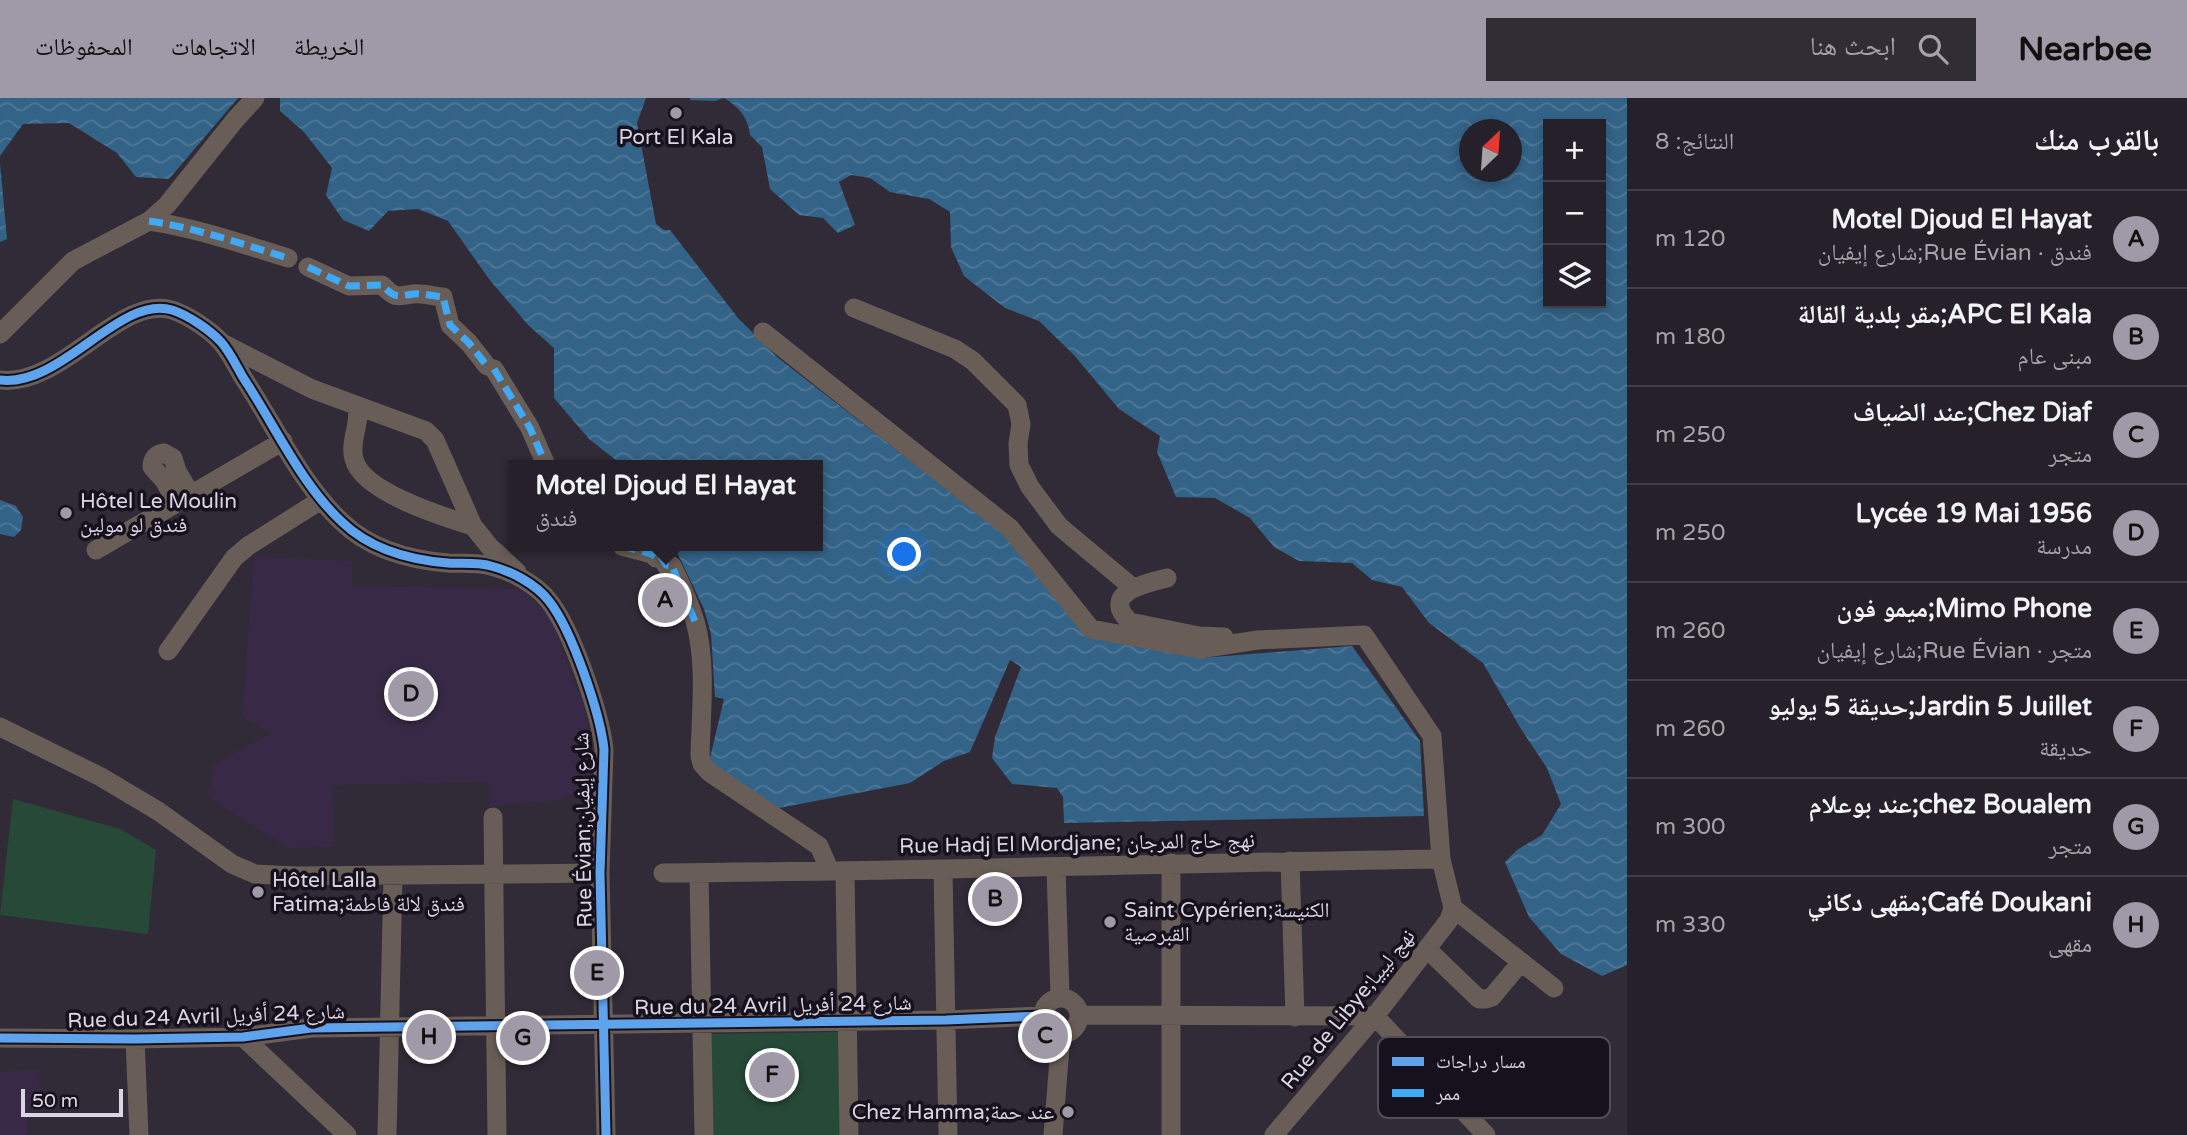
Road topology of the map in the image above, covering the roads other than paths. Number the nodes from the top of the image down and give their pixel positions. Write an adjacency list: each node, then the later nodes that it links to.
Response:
1 (255, 98): 2 (street)
2 (149, 221): 3 (street); 7 (street)
3 (288, 258)
4 (307, 267): 12 (street)
5 (854, 308): 19 (street)
6 (763, 332): 20 (street)
7 (0, 334)
8 (221, 342): 9 (street, Rue Évian;شارع إيفيان); 10 (street, Rue Évian;شارع إيفيان); 11 (street, Rue Évian;شارع إيفيان)
9 (0, 380)
10 (357, 406): 14 (street, Rue Évian;شارع إيفيان); 14 (street)
11 (283, 441): 13 (street, Rue Évian;شارع إيفيان); 15 (street)
12 (544, 460)
13 (321, 500): 18 (street, Rue Évian;شارع إيفيان); 21 (street)
14 (473, 526): 18 (street, Rue Évian;شارع إيفيان)
15 (96, 550)
16 (641, 551): 29 (street)
17 (1167, 578): 19 (street)
18 (528, 582): 30 (street, Rue Évian;شارع إيفيان)
19 (1132, 587): 20 (street)
20 (1258, 640): 24 (street)
21 (168, 651)
22 (0, 727): 34 (street)
23 (493, 817): 33 (street)
24 (1441, 859): 25 (street, Rue Hadj El Mordjane; نهج حاج المرجان); 35 (street)
25 (1290, 861): 26 (street, Rue Hadj El Mordjane; نهج حاج المرجان); 44 (street)
26 (1171, 863): 27 (street, Rue Hadj El Mordjane; نهج حاج المرجان); 40 (street)
27 (1056, 868): 28 (street, Rue Hadj El Mordjane; نهج حاج المرجان); 39 (street)
28 (943, 870): 29 (street, Rue Hadj El Mordjane; نهج حاج المرجان); 46 (street)
29 (837, 871): 32 (street, Rue Hadj El Mordjane; نهج حاج المرجان); 45 (street)
30 (600, 873): 33 (street); 48 (street, Rue Évian;شارع إيفيان)
31 (663, 873): 32 (street, Rue Hadj El Mordjane; نهج حاج المرجان)
32 (699, 873): 47 (street)
33 (494, 875): 34 (street); 49 (street)
34 (393, 876): 50 (street)
35 (1453, 908): 36 (street, Rue de Libye;نهج ليبيا); 37 (street)
36 (1427, 949): 37 (street); 43 (street, Rue de Libye;نهج ليبيا)
37 (1521, 962): 38 (street)
38 (1554, 988)
39 (1060, 997): 41 (street); 42 (street)
40 (1172, 1014): 41 (street); 44 (street); 66 (street)
41 (1079, 1015): 51 (street)
42 (1042, 1016): 46 (street, Rue du 24 Avril شارع 24 أفريل); 51 (street)
43 (1375, 1016): 44 (street); 53 (street); 67 (street, Rue de Libye;نهج ليبيا)
44 (1295, 1017)
45 (848, 1020): 46 (street, Rue du 24 Avril شارع 24 أفريل); 47 (street, Rue du 24 Avril شارع 24 أفريل); 63 (street)
46 (946, 1020): 64 (street)
47 (702, 1023): 48 (street, Rue du 24 Avril شارع 24 أفريل); 62 (street)
48 (605, 1025): 49 (street, Rue du 24 Avril شارع 24 أفريل); 61 (street, Rue Évian;شارع إيفيان)
49 (496, 1027): 50 (street, Rue du 24 Avril شارع 24 أفريل); 60 (street)
50 (388, 1028): 52 (street, Rue du 24 Avril شارع 24 أفريل); 59 (street)
51 (1061, 1034): 65 (street)
52 (243, 1037): 55 (street, Rue du 24 Avril شارع 24 أفريل); 58 (street)
53 (1395, 1037)
54 (0, 1038): 55 (street, Rue du 24 Avril شارع 24 أفريل)
55 (135, 1039): 57 (street)
56 (1470, 1118): 68 (street)
57 (139, 1135)
58 (346, 1135)
59 (387, 1135)
60 (497, 1135)
61 (606, 1135)
62 (704, 1135)
63 (849, 1135)
64 (948, 1135)
65 (1053, 1135)
66 (1171, 1135)
67 (1274, 1135)
68 (1486, 1135)

